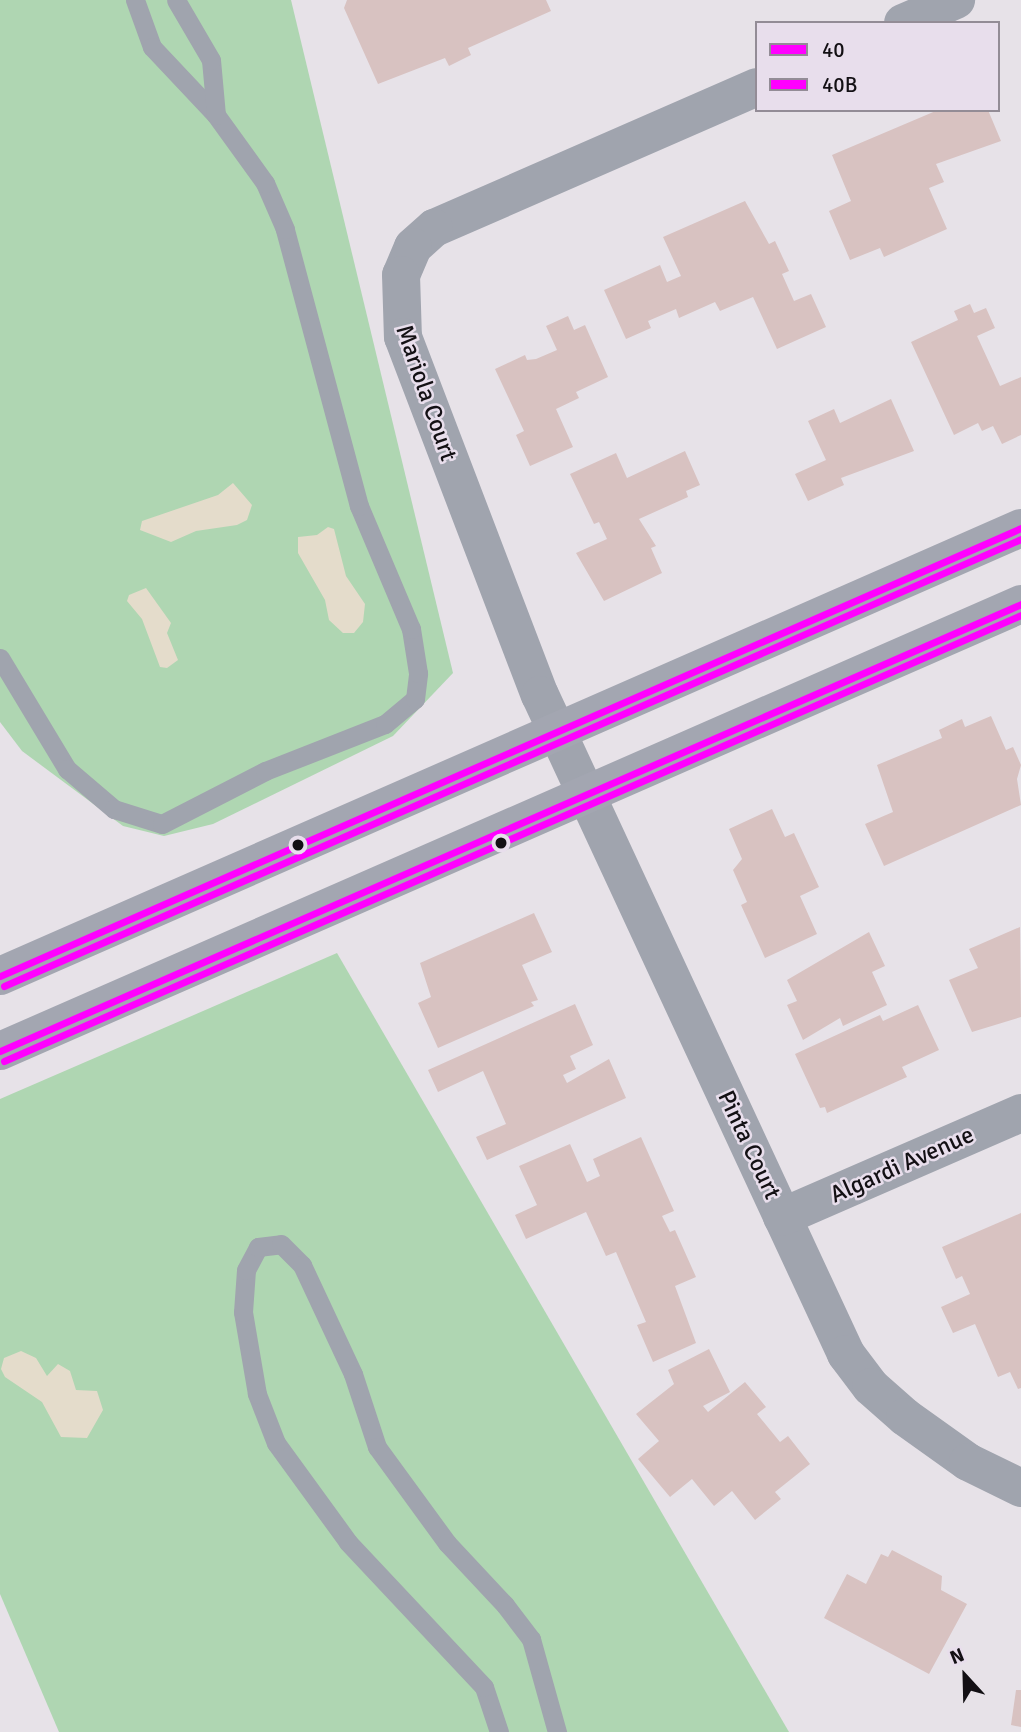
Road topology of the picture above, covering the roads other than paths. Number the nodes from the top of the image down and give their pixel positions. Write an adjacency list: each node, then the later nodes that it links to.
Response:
1 (135, 0): 6 (lane)
2 (176, 0): 6 (lane)
3 (956, 0): 4 (street)
4 (909, 21)
5 (755, 87): 10 (street, Mariola Court)
6 (216, 115): 9 (lane)
7 (1021, 528): 10 (main road)
8 (1021, 604): 11 (main road)
9 (0, 658)
10 (558, 734): 11 (street, Pinta Court); 12 (main road)
11 (587, 796): 13 (main road); 15 (street, Pinta Court)
12 (0, 976)
13 (0, 1051)
14 (1021, 1113): 15 (street, Algardi Avenue)
15 (782, 1217): 16 (street, Pinta Court)
16 (1021, 1488)
17 (499, 1732): 18 (lane)
18 (557, 1732)

